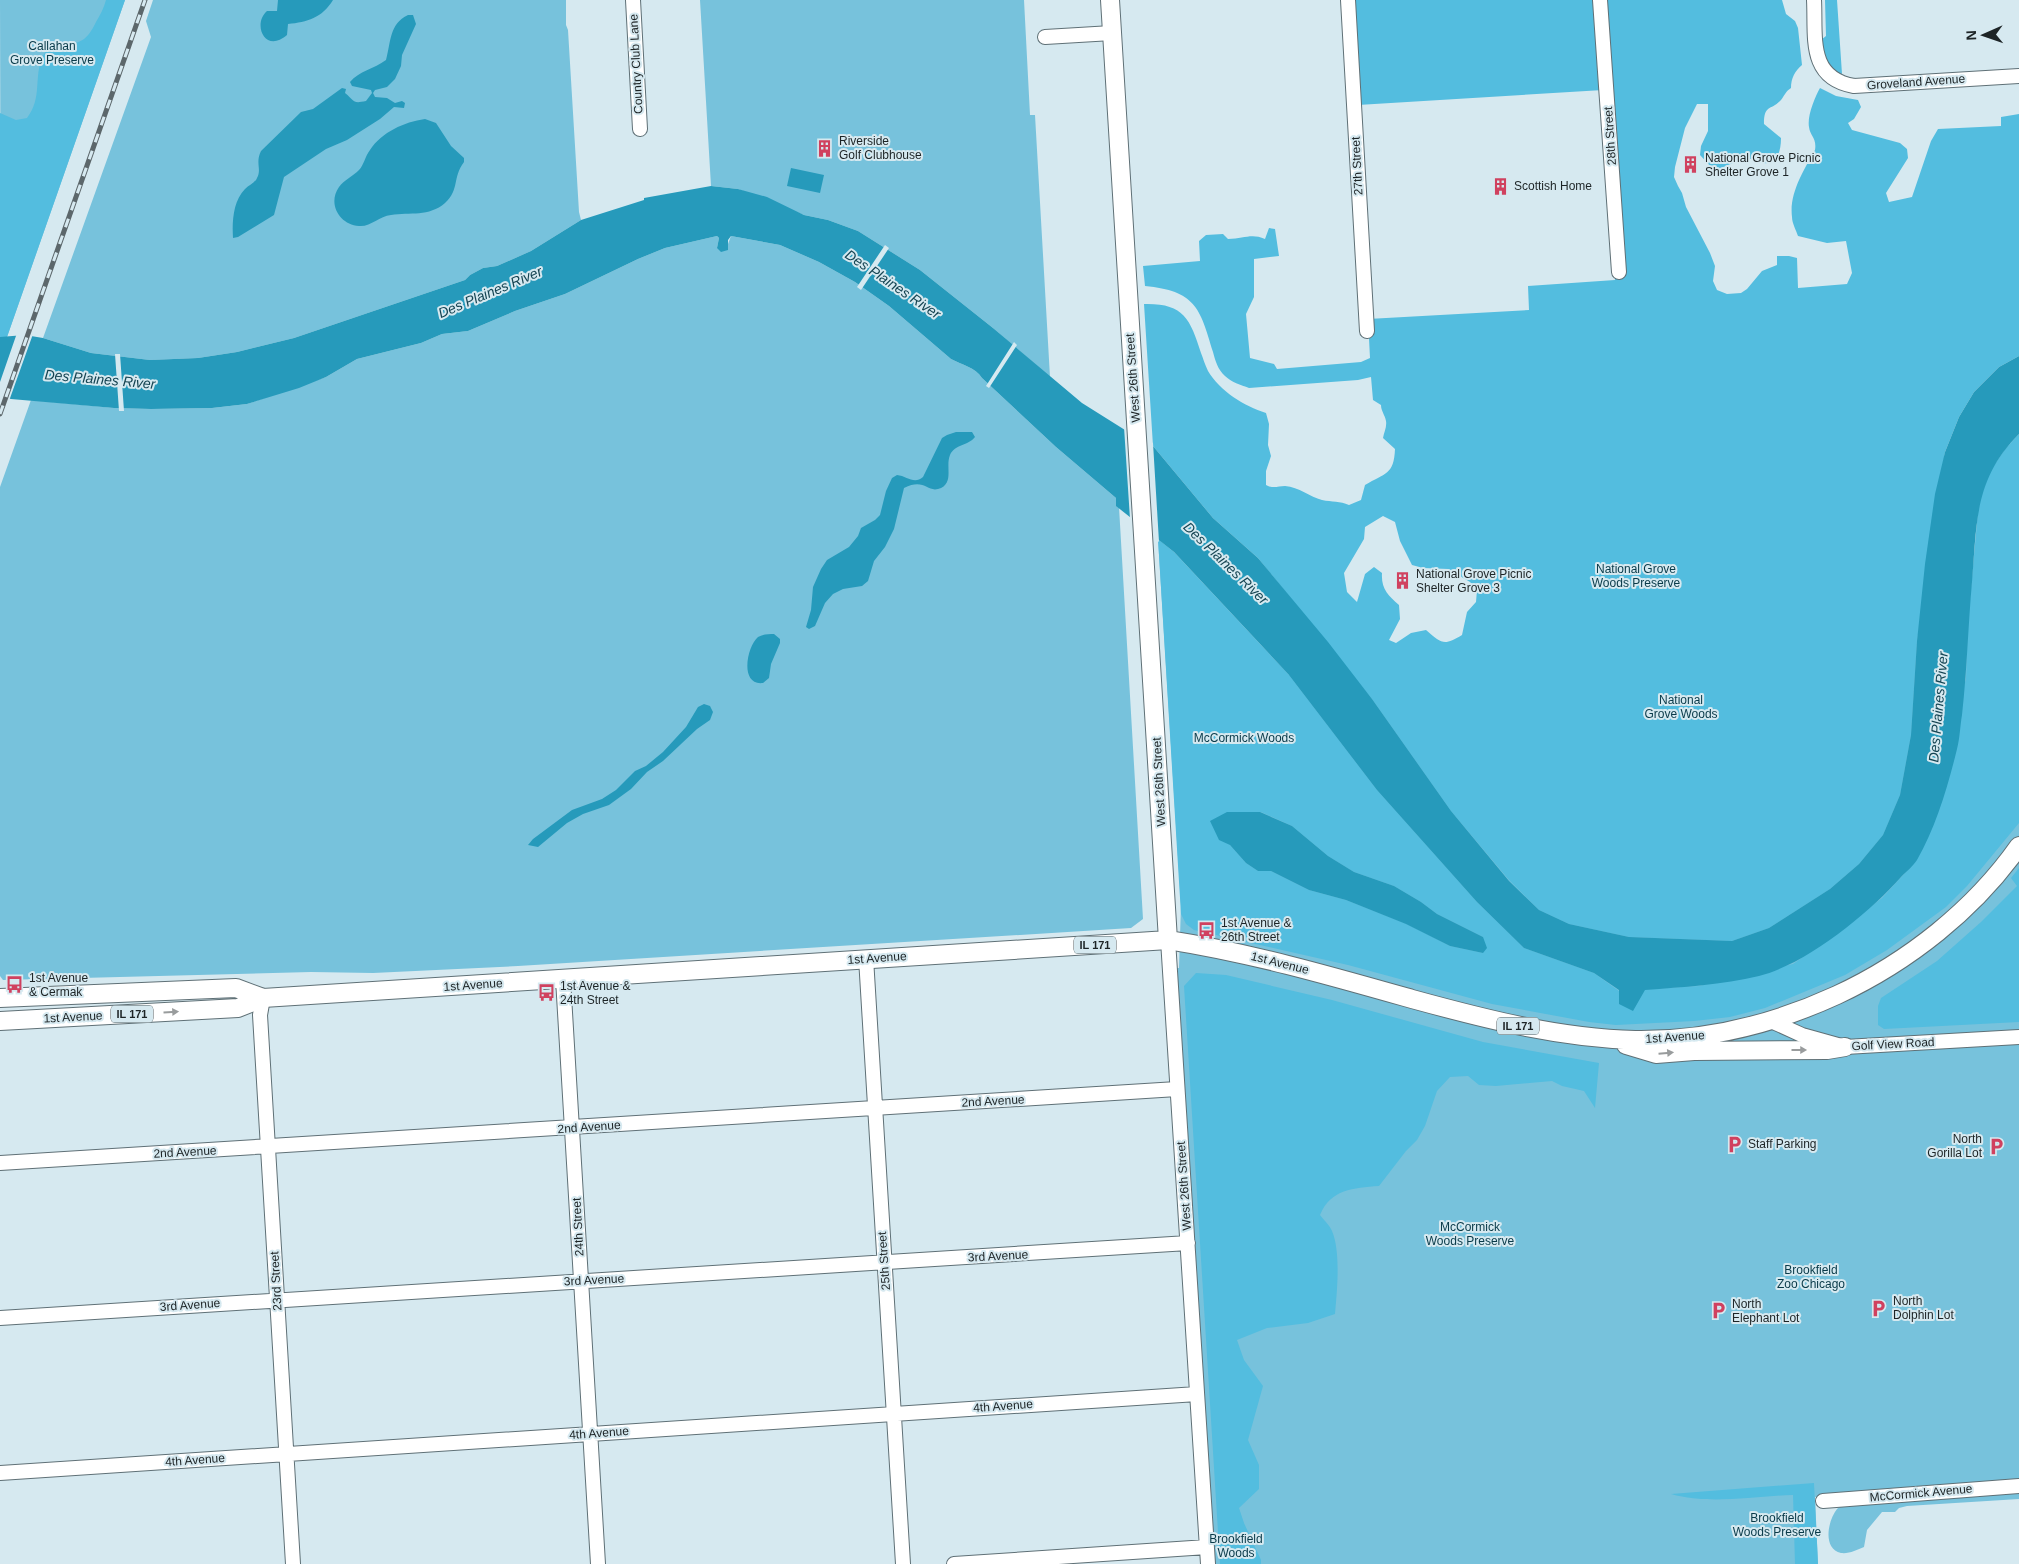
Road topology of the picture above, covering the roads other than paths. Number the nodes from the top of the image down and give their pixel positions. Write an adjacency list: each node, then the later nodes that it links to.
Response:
1 (633, 0): 9 (street, Country Club Lane)
2 (1110, 0): 6 (main road, West 26th Street)
3 (1348, 0): 11 (street, 27th Street)
4 (1600, 0): 10 (street, 28th Street)
5 (1814, 0): 8 (street, Groveland Avenue)
6 (1112, 33): 7 (street); 13 (main road, West 26th Street)
7 (1045, 37)
8 (2019, 76)
9 (640, 129)
10 (1619, 272)
11 (1367, 331)
12 (2019, 846): 18 (main road, 1st Avenue / IL 171)
13 (1168, 940): 14 (main road, 1st Avenue / IL 171); 21 (main road, 1st Avenue / IL 171); 23 (street, West 26th Street)
14 (866, 958): 15 (main road, 1st Avenue / IL 171); 24 (street, 25th Street)
15 (563, 979): 17 (main road, 1st Avenue / IL 171); 25 (street, 24th Street)
16 (4, 996): 17 (main road, 1st Avenue / IL 171)
17 (263, 998): 19 (main road, 1st Avenue / IL 171, one-way to 17); 26 (street, 23rd Street)
18 (1771, 1021): 21 (main road, 1st Avenue / IL 171); 22 (street, Golf View Road)
19 (4, 1023)
20 (2019, 1037): 22 (street, Golf View Road)
21 (1602, 1038): 22 (main road, one-way to 22)
22 (1845, 1047)
23 (1178, 1089): 24 (street, 2nd Avenue); 28 (street, West 26th Street)
24 (874, 1108): 25 (street, 2nd Avenue); 29 (street, 25th Street)
25 (572, 1128): 26 (street, 2nd Avenue); 30 (street, 24th Street)
26 (268, 1147): 27 (street, 2nd Avenue); 31 (street, 23rd Street)
27 (0, 1163)
28 (1188, 1243): 29 (street, 3rd Avenue); 33 (street, West 26th Street)
29 (884, 1263): 30 (street, 3rd Avenue); 34 (street, 25th Street)
30 (581, 1280): 31 (street, 3rd Avenue); 35 (street, 24th Street)
31 (277, 1300): 32 (street, 3rd Avenue); 36 (street, 23rd Street)
32 (0, 1318)
33 (1197, 1394): 34 (street, 4th Avenue); 40 (street, West 26th Street)
34 (893, 1414): 35 (street, 4th Avenue); 43 (street, 25th Street)
35 (590, 1434): 36 (street, 4th Avenue); 42 (street, 24th Street)
36 (286, 1454): 37 (street, 4th Avenue); 41 (street, 23rd Street)
37 (0, 1473)
38 (2019, 1486): 39 (street, McCormick Avenue)
39 (1823, 1501)
40 (1207, 1547): 44 (street); 45 (street, West 26th Street)
41 (293, 1564)
42 (598, 1564)
43 (903, 1564)
44 (954, 1564)
45 (1208, 1564)

